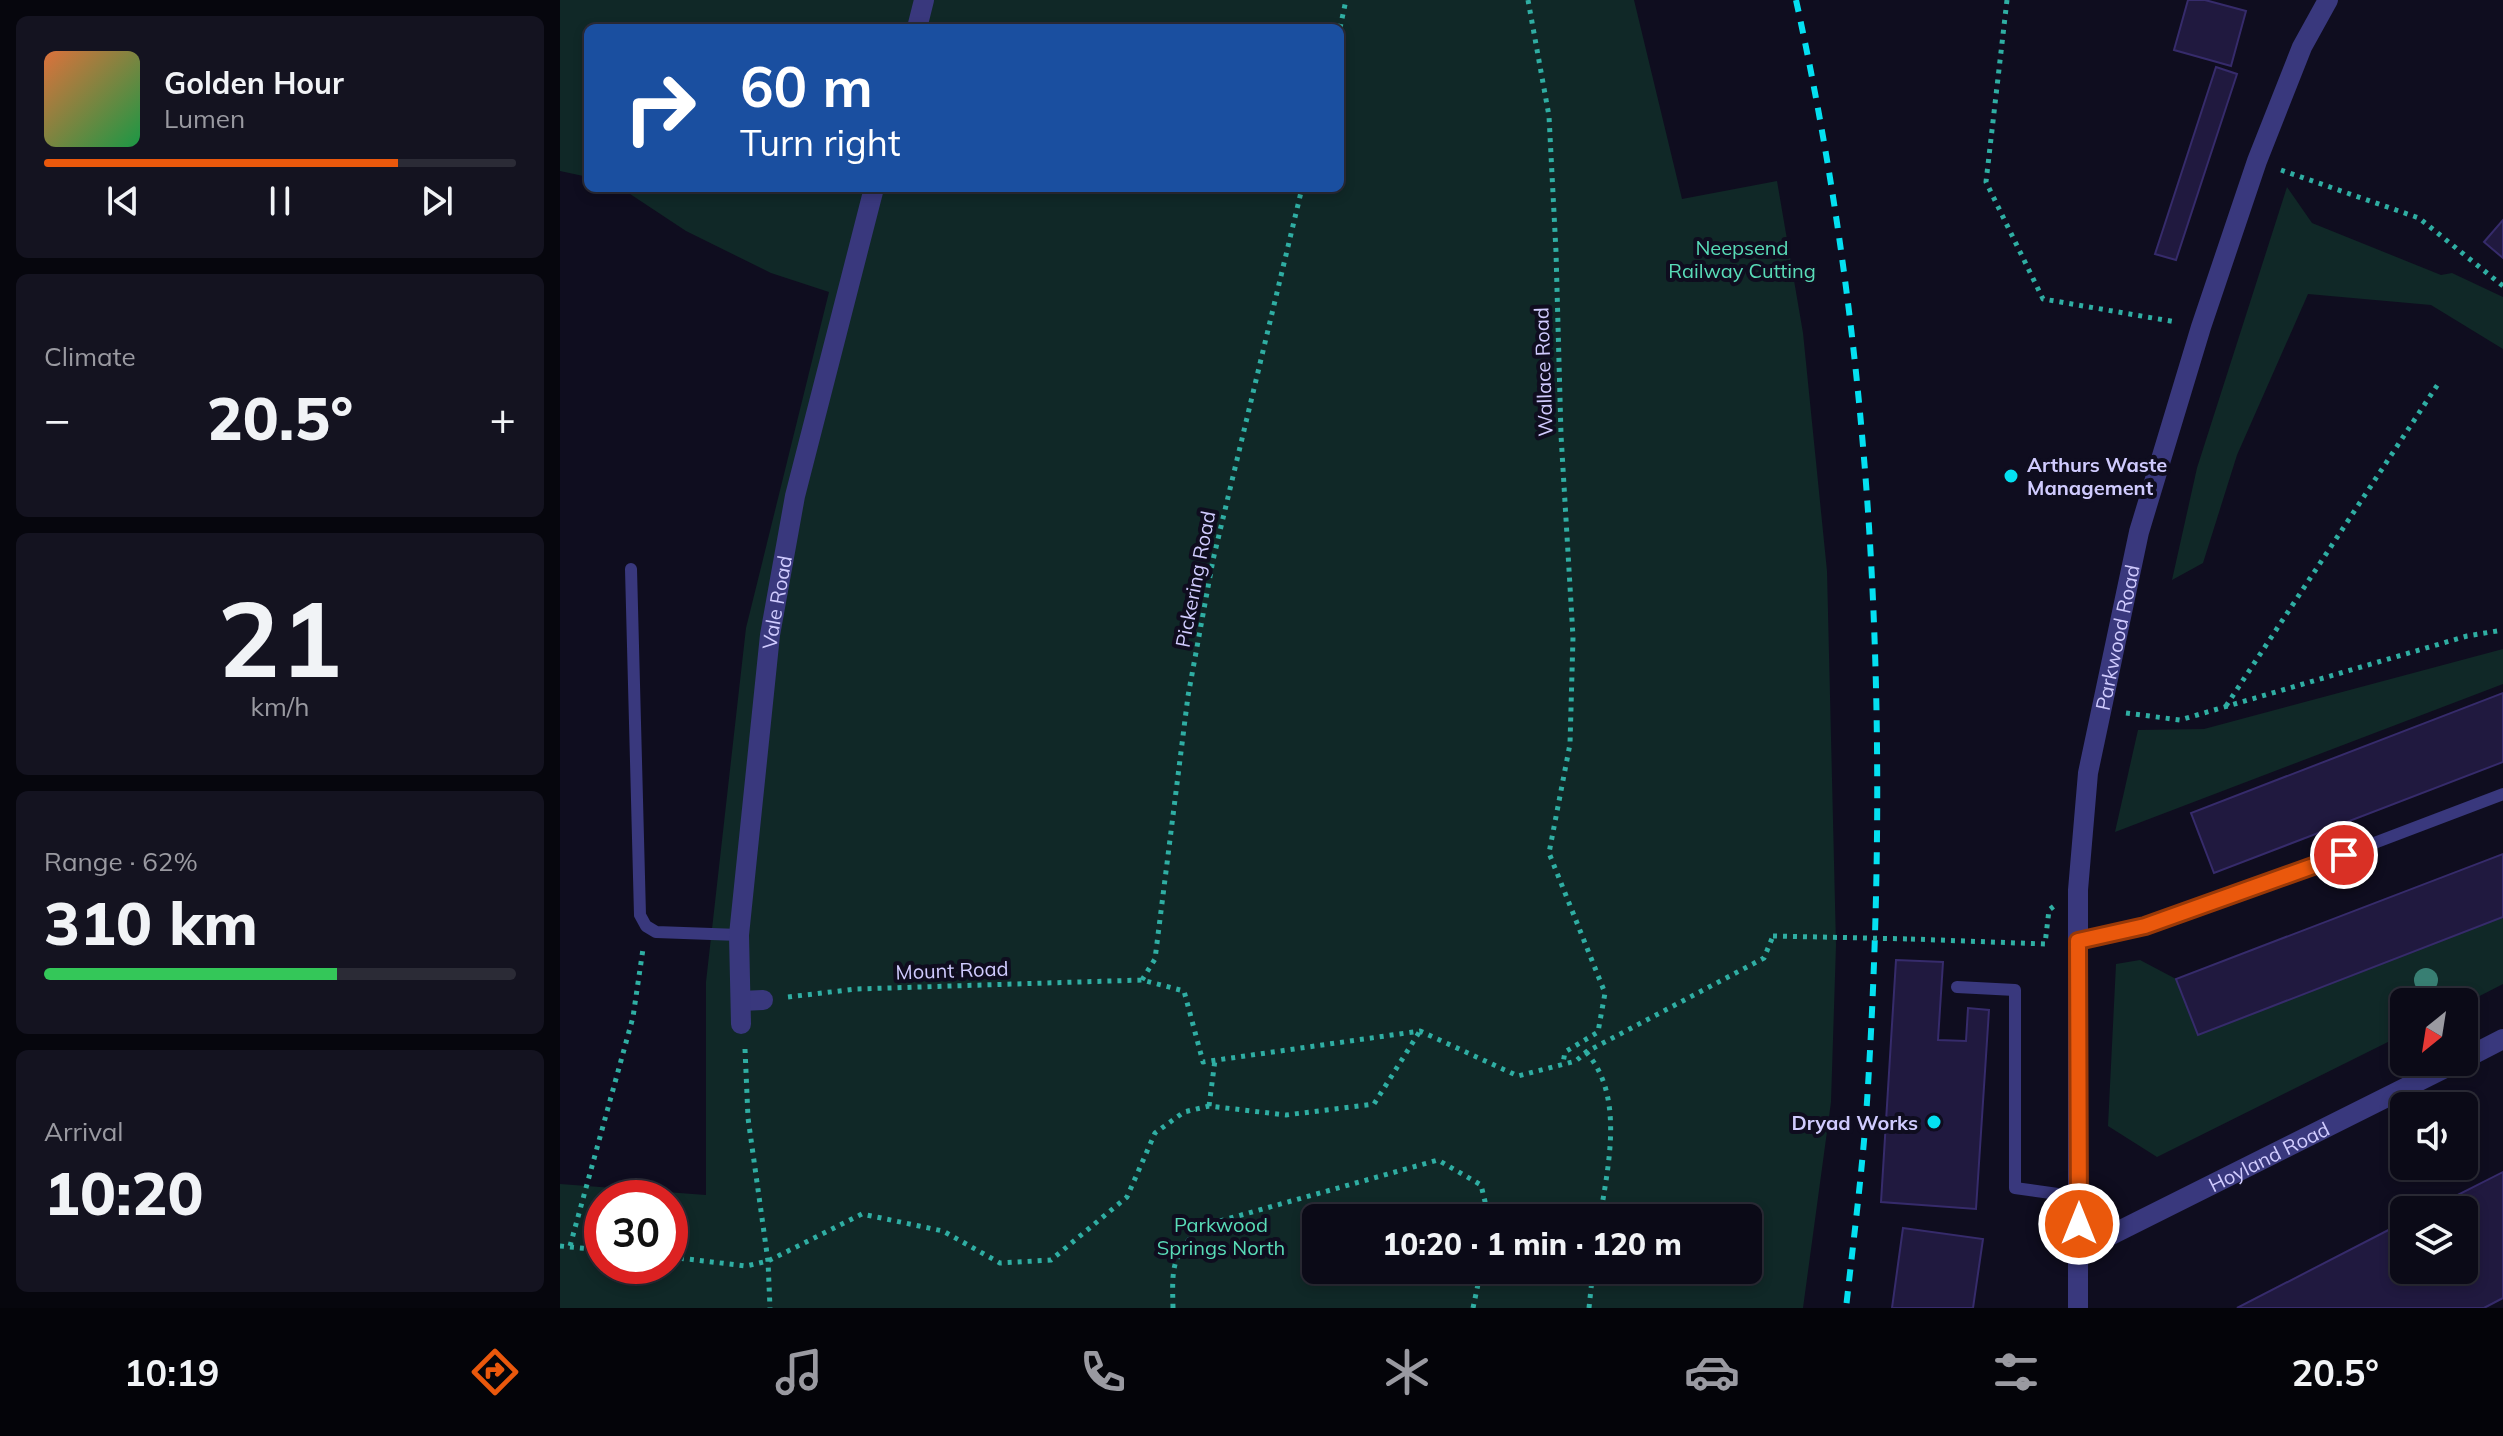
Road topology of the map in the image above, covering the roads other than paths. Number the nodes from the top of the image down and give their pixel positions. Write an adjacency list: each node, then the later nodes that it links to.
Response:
1 (924, 0): 3 (street)
2 (2328, 0): 8 (street, Parkwood Road)
3 (918, 24)
4 (873, 192): 7 (street, Vale Road)
5 (631, 569): 7 (lane)
6 (2503, 794): 8 (lane)
7 (739, 935): 11 (street, Vale Road)
8 (2078, 941): 16 (street, Parkwood Road)
9 (1957, 987): 16 (lane)
10 (763, 1000): 11 (street)
11 (741, 1001): 12 (street, Vale Road)
12 (741, 1024)
13 (2503, 1039): 14 (street)
14 (2478, 1052)
15 (2429, 1076): 17 (street, Hoyland Road)
16 (2079, 1197): 17 (street, Parkwood Road)
17 (2079, 1251): 18 (street, Parkwood Road)
18 (2078, 1308)

